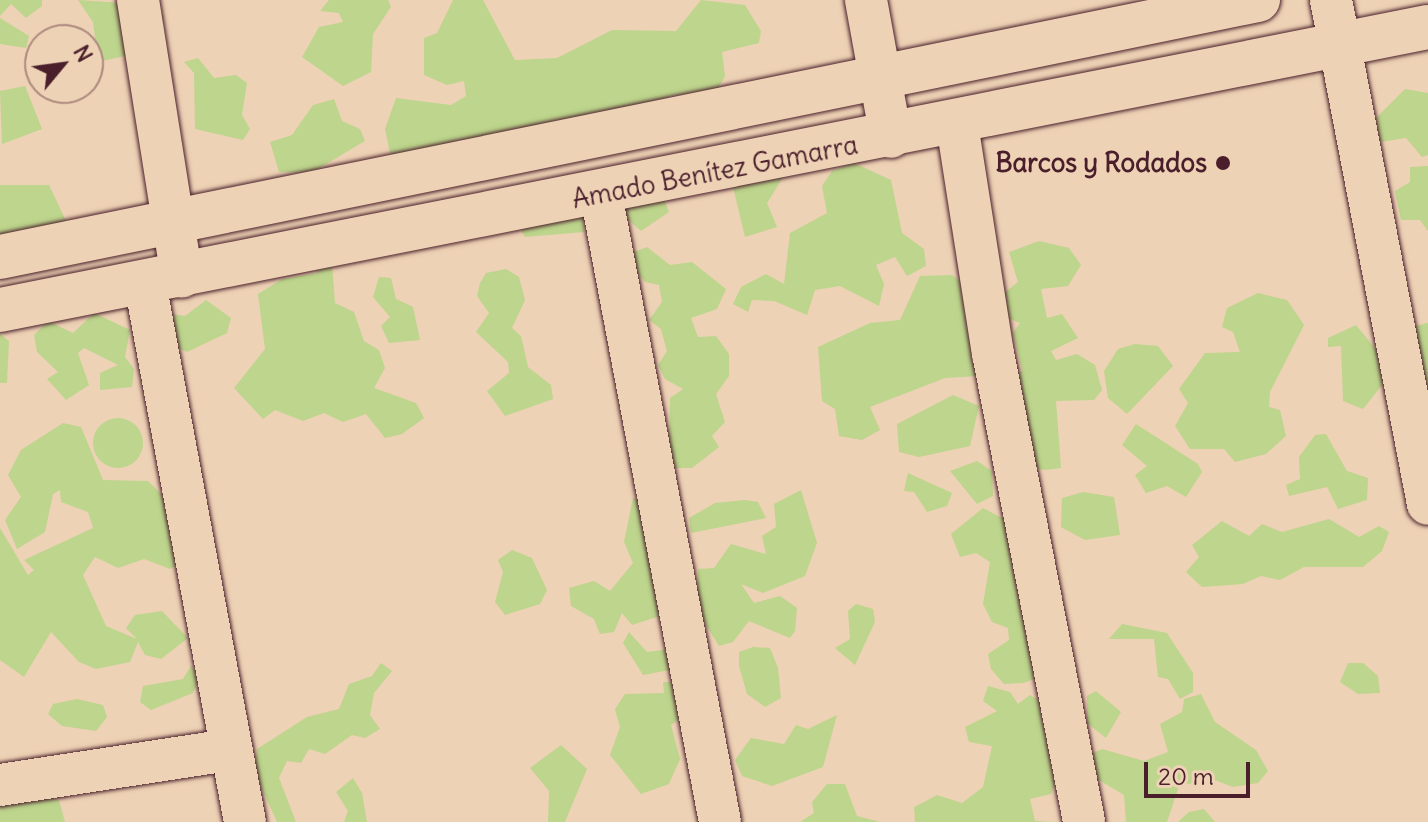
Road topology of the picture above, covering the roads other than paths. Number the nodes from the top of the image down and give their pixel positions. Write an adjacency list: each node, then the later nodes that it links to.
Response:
1 (138, 0): 13 (street)
2 (866, 0): 8 (street)
3 (1258, 0): 6 (main road)
4 (1331, 0): 7 (street)
5 (1428, 27): 7 (main road, Amado Benítez Gamarra)
6 (1095, 34): 8 (main road); 9 (main road)
7 (1338, 48): 9 (main road, Amado Benítez Gamarra); 17 (street)
8 (880, 80): 11 (street); 13 (main road)
9 (1107, 95): 10 (main road, Amado Benítez Gamarra)
10 (957, 124): 11 (main road, Amado Benítez Gamarra); 22 (street)
11 (891, 137): 12 (main road, Amado Benítez Gamarra)
12 (601, 194): 15 (main road, Amado Benítez Gamarra); 21 (street)
13 (172, 218): 14 (main road); 15 (street)
14 (0, 257)
15 (163, 280): 16 (main road, Amado Benítez Gamarra); 18 (street)
16 (0, 310)
17 (1428, 504)
18 (230, 750): 19 (street); 20 (street)
19 (0, 785)
20 (245, 822)
21 (720, 822)
22 (1084, 822)

